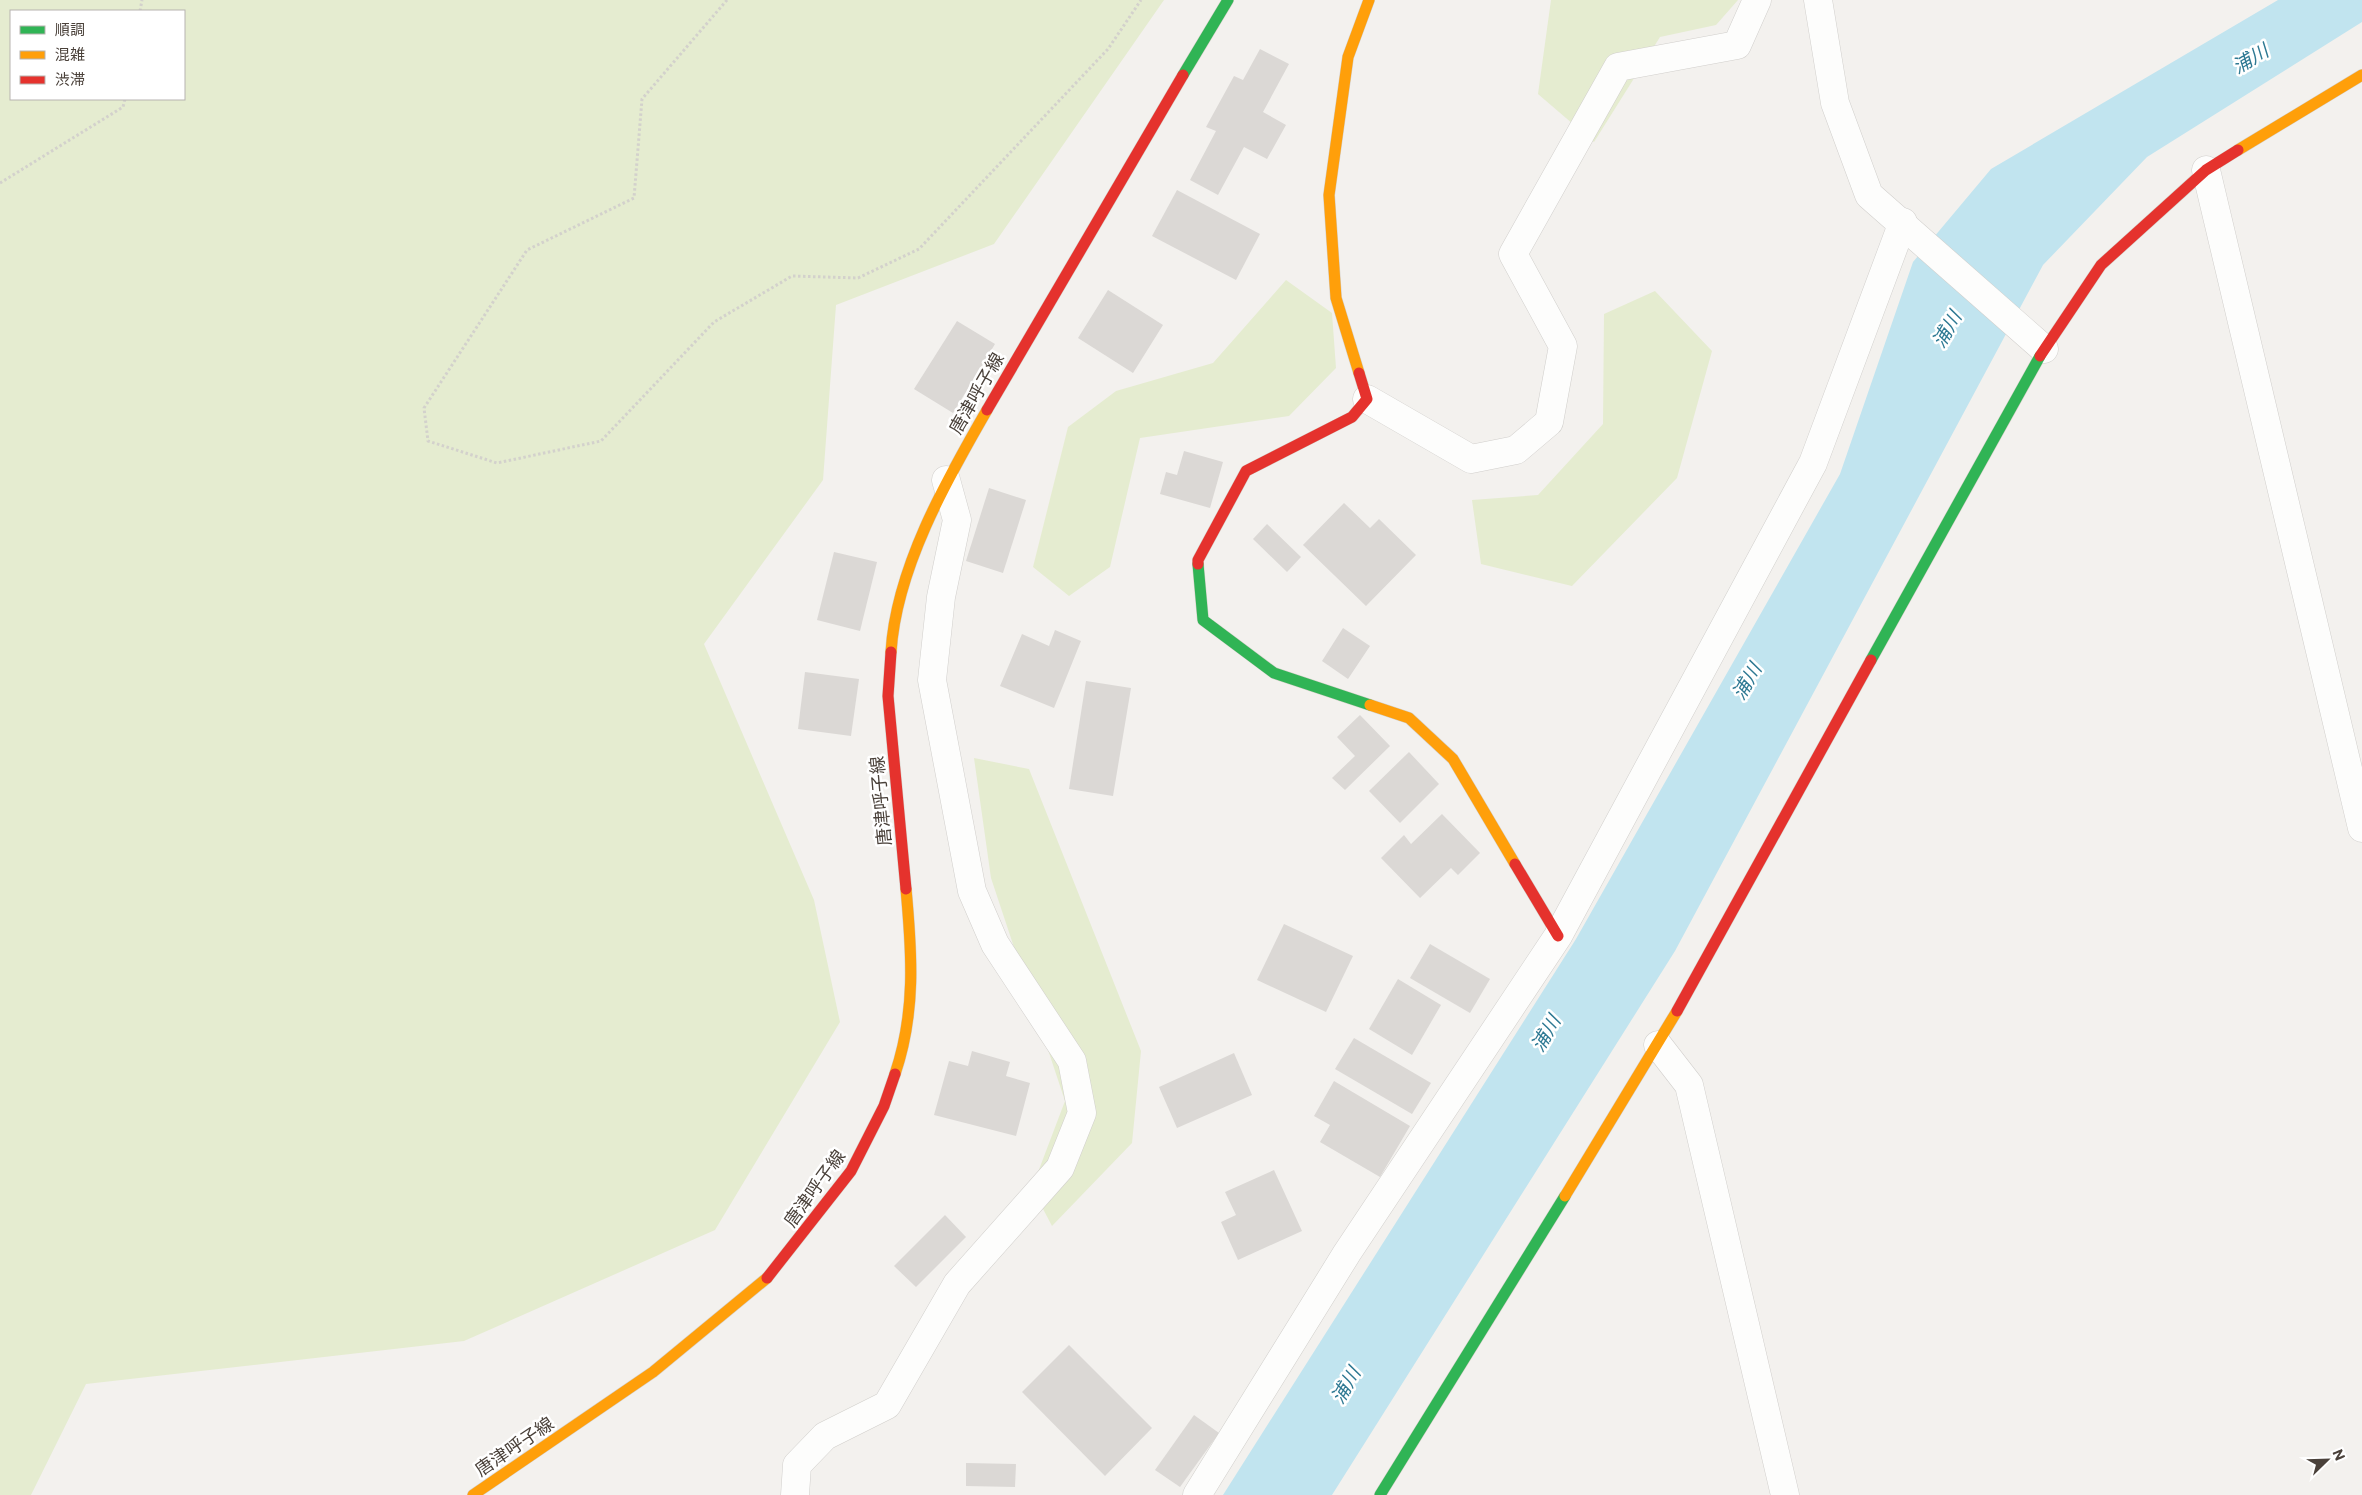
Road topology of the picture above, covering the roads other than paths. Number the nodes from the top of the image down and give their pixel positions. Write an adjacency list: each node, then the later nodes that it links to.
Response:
1 (1228, 0): 10 (street, 唐津呼子線)
2 (1369, 0): 9 (street)
3 (1757, 0): 9 (street)
4 (1818, 0): 7 (street)
5 (2362, 75): 6 (street)
6 (2206, 170): 8 (street); 11 (street)
7 (1903, 222): 8 (street); 12 (street)
8 (2044, 349): 13 (street)
9 (1367, 399): 12 (street)
10 (946, 480): 14 (street, 唐津呼子線); 15 (street)
11 (2362, 828)
12 (1558, 936): 16 (street)
13 (1658, 1045): 17 (street); 18 (street)
14 (474, 1495)
15 (795, 1495)
16 (1197, 1495)
17 (1380, 1495)
18 (1784, 1495)

